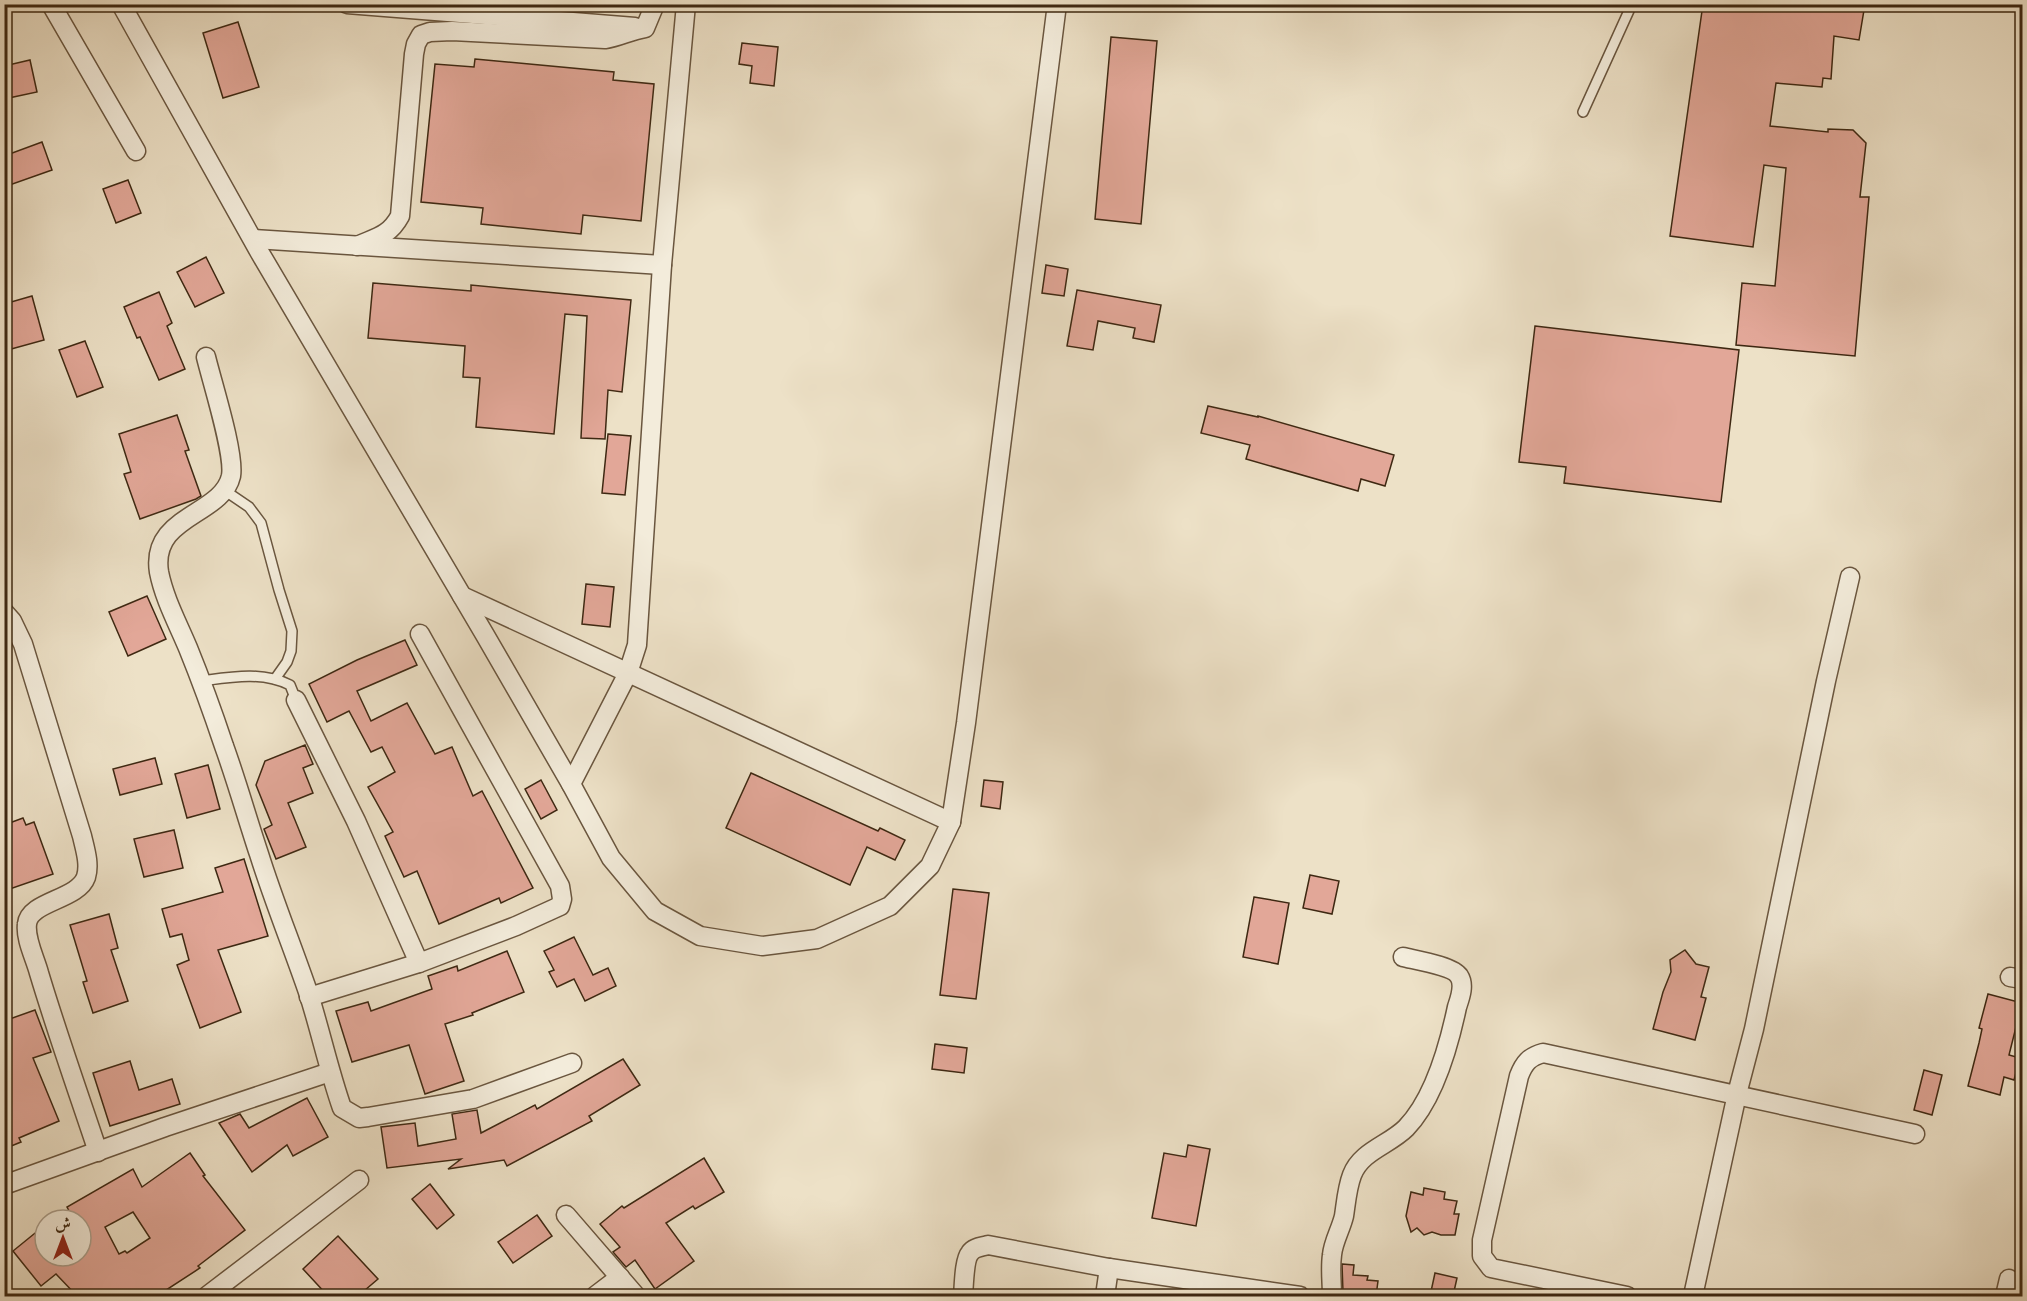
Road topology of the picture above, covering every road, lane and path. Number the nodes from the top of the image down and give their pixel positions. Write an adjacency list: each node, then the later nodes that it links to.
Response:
1 (51, 4): 10 (street)
2 (121, 4): 11 (street)
3 (347, 4): 8 (street)
4 (655, 4): 8 (street)
5 (686, 4): 13 (street)
6 (1057, 4): 25 (street)
7 (1632, 4): 9 (lane)
8 (645, 28): 12 (street)
9 (1583, 112)
10 (136, 151)
11 (253, 239): 12 (street); 17 (street)
12 (357, 246): 13 (street)
13 (662, 265): 20 (street)
14 (206, 357): 15 (street)
15 (224, 490): 21 (lane); 22 (street)
16 (1850, 577): 31 (street)
17 (462, 596): 20 (street); 24 (street)
18 (4, 612): 33 (street)
19 (420, 634): 27 (street)
20 (628, 673): 24 (street); 25 (street)
21 (275, 679): 22 (lane); 23 (lane)
22 (201, 681): 28 (street)
23 (296, 700): 27 (street)
24 (571, 784): 25 (street)
25 (951, 822)
26 (1403, 957): 45 (street)
27 (418, 963): 28 (street)
28 (309, 997): 30 (street)
29 (572, 1063): 30 (street)
30 (330, 1072): 33 (street)
31 (1737, 1094): 32 (street); 46 (street); 47 (street)
32 (1915, 1134)
33 (98, 1152): 35 (street)
34 (359, 1180): 39 (street)
35 (4, 1185)
36 (566, 1215): 38 (street)
37 (1109, 1268): 42 (street); 43 (street); 44 (street)
38 (620, 1277): 40 (street); 41 (street)
39 (207, 1296)
40 (595, 1296)
41 (636, 1296)
42 (963, 1296)
43 (1105, 1296)
44 (1300, 1296)
45 (1332, 1296)
46 (1627, 1296)
47 (1693, 1296)

